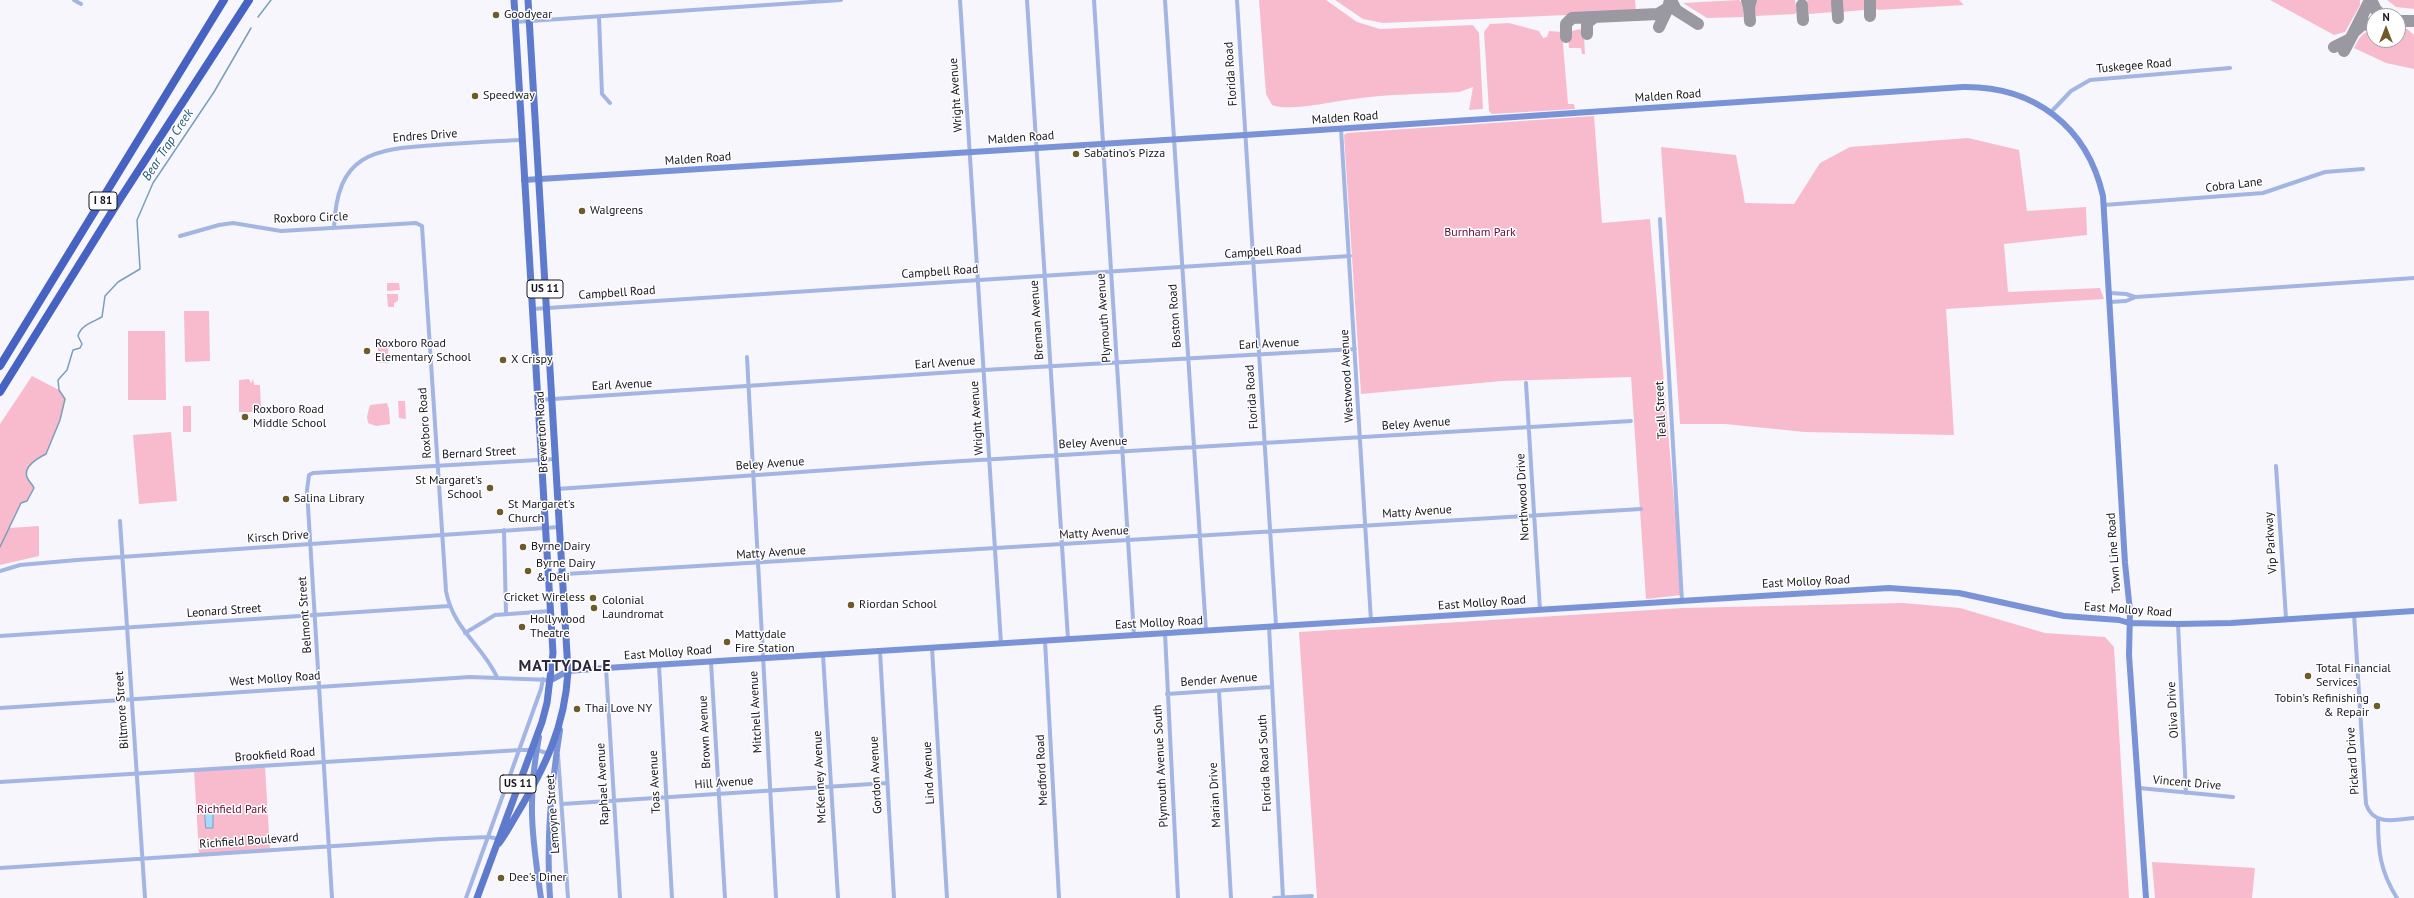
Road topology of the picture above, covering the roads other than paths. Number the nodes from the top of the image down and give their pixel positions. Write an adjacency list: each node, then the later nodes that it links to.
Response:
1 (74, 0): 14 (street)
2 (224, 0): 19 (highway)
3 (230, 0): 19 (highway, I 81)
4 (249, 0): 16 (highway, I 81)
5 (252, 0): 16 (highway)
6 (514, 0): 18 (main road, Brewerton Road / US 11)
7 (528, 0): 17 (main road, Brewerton Road / US 11)
8 (841, 0): 15 (street)
9 (960, 0): 29 (street, Wright Avenue)
10 (1027, 0): 28 (street, Breman Avenue)
11 (1094, 0): 27 (street, Plymouth Avenue)
12 (1165, 0): 26 (street, Boston Road)
13 (1237, 0): 24 (street, Florida Road)
14 (80, 4)
15 (599, 17): 17 (street); 21 (street)
16 (236, 20): 60 (highway, I 81)
17 (529, 21): 18 (street); 31 (main road, Brewerton Road / US 11)
18 (515, 22): 25 (main road, Brewerton Road / US 11)
19 (203, 34): 55 (highway, I 81)
20 (2230, 68): 22 (street, Tuskegee Road)
21 (610, 102)
22 (2051, 112): 23 (street, Malden Road); 33 (street, Malden Road)
23 (1341, 129): 24 (street, Malden Road); 38 (street, Westwood Avenue)
24 (1245, 135): 26 (street, Malden Road); 39 (street, Florida Road)
25 (522, 140): 32 (main road, Brewerton Road / US 11); 36 (street, Endres Drive)
26 (1174, 140): 27 (street, Malden Road); 40 (street, Boston Road)
27 (1103, 144): 28 (street, Malden Road); 41 (street, Plymouth Avenue)
28 (1037, 148): 29 (street, Malden Road); 42 (street, Breman Avenue)
29 (970, 152): 31 (street, Malden Road); 44 (street, Wright Avenue)
30 (2363, 169): 33 (street, Cobra Lane)
31 (538, 179): 32 (street, Malden Road); 48 (main road, Brewerton Road / US 11)
32 (524, 180): 49 (main road, Brewerton Road / US 11)
33 (2104, 205): 45 (street, Town Line Road)
34 (1660, 219): 97 (street, Teall Street)
35 (421, 224): 36 (street, Roxboro Circle); 73 (street, Roxboro Road)
36 (334, 228): 37 (street, Roxboro Circle)
37 (180, 236)
38 (1350, 256): 39 (street, Campbell Road); 50 (street, Westwood Avenue)
39 (1254, 263): 40 (street, Campbell Road); 51 (street, Florida Road)
40 (1181, 267): 41 (street, Campbell Road); 53 (street, Boston Road)
41 (1111, 271): 42 (street, Campbell Road); 54 (street, Plymouth Avenue)
42 (1044, 275): 44 (street, Campbell Road); 56 (street, Breman Avenue)
43 (2414, 278): 46 (street)
44 (978, 279): 48 (street, Campbell Road); 57 (street, Wright Avenue)
45 (2110, 293): 46 (street); 47 (street, Town Line Road)
46 (2136, 297): 47 (street)
47 (2110, 302): 107 (street, Town Line Road)
48 (546, 308): 49 (street, Campbell Road); 61 (main road, Brewerton Road / US 11)
49 (532, 309): 62 (main road, Brewerton Road / US 11)
50 (1355, 349): 51 (street, Earl Avenue); 65 (street, Westwood Avenue)
51 (1259, 355): 53 (street, Earl Avenue); 66 (street, Florida Road)
52 (747, 357): 59 (street, Mitchell Avenue)
53 (1188, 359): 54 (street, Earl Avenue); 67 (street, Boston Road)
54 (1117, 363): 56 (street, Earl Avenue); 68 (street, Plymouth Avenue)
55 (0, 366)
56 (1051, 367): 57 (street, Earl Avenue); 69 (street, Breman Avenue)
57 (984, 370): 59 (street, Earl Avenue); 72 (street, Wright Avenue)
58 (1526, 383): 64 (street, Northwood Drive)
59 (747, 386): 61 (street, Earl Avenue); 76 (street, Mitchell Avenue)
60 (0, 392)
61 (551, 399): 62 (street, Earl Avenue); 70 (main road, Brewerton Road / US 11)
62 (537, 400): 71 (main road, Brewerton Road / US 11)
63 (1631, 421): 64 (street, Beley Avenue)
64 (1529, 427): 65 (street, Beley Avenue); 79 (street, Northwood Drive)
65 (1360, 437): 66 (street, Beley Avenue); 82 (street, Westwood Avenue)
66 (1265, 443): 67 (street, Beley Avenue); 85 (street, Florida Road)
67 (1194, 447): 68 (street, Beley Avenue); 87 (street, Boston Road)
68 (1123, 452): 69 (street, Beley Avenue); 88 (street, Plymouth Avenue)
69 (1056, 456): 72 (street, Beley Avenue); 90 (street, Breman Avenue)
70 (555, 459): 71 (street, Bernard Street); 77 (main road, Brewerton Road / US 11)
71 (541, 460): 73 (street, Bernard Street); 83 (main road, Brewerton Road / US 11)
72 (990, 460): 76 (street, Beley Avenue); 91 (street, Wright Avenue)
73 (438, 466): 75 (street, Bernard Street); 86 (street, Roxboro Road)
74 (2276, 466): 105 (street, Vip Parkway)
75 (309, 475): 89 (street, Belmont Street)
76 (753, 475): 77 (street, Beley Avenue); 93 (street, Mitchell Avenue)
77 (557, 488): 81 (main road, Brewerton Road / US 11)
78 (1641, 509): 79 (street, Matty Avenue)
79 (1534, 515): 82 (street, Matty Avenue); 99 (street, Northwood Drive)
80 (120, 521): 92 (street, Biltmore Street)
81 (559, 526): 83 (street, Kirsch Drive); 95 (main road, Brewerton Road / US 11)
82 (1366, 526): 85 (street, Matty Avenue); 106 (street, Westwood Avenue)
83 (545, 528): 84 (street, Kirsch Drive); 96 (main road, Brewerton Road / US 11)
84 (504, 530): 86 (street, Kirsch Drive); 102 (street)
85 (1270, 532): 87 (street, Matty Avenue); 109 (street, Florida Road)
86 (443, 535): 89 (street, Kirsch Drive); 98 (street, Roxboro Road)
87 (1199, 536): 88 (street, Matty Avenue); 112 (street, Boston Road)
88 (1128, 541): 90 (street, Matty Avenue); 115 (street, Plymouth Avenue)
89 (310, 545): 92 (street, Kirsch Drive); 104 (street, Belmont Street)
90 (1062, 545): 91 (street, Matty Avenue); 117 (street, Breman Avenue)
91 (996, 548): 93 (street, Matty Avenue); 119 (street, Wright Avenue)
92 (122, 557): 94 (street, Kirsch Drive); 111 (street, Biltmore Street)
93 (758, 564): 95 (street, Matty Avenue); 123 (street, Mitchell Avenue)
94 (0, 571)
95 (562, 575): 96 (street, Matty Avenue); 127 (main road, Brewerton Road / US 11)
96 (548, 576): 100 (main road, Brewerton Road / US 11)
97 (1682, 601): 99 (street, East Molloy Road); 107 (street, East Molloy Road)
98 (449, 606): 104 (street, Leonard Street); 113 (street, Roxboro Road)
99 (1540, 610): 106 (street, East Molloy Road)
100 (551, 611): 102 (street); 130 (main road, Brewerton Road / US 11)
101 (2414, 611): 103 (street, East Molloy Road)
102 (506, 614): 113 (street)
103 (2354, 614): 105 (street, East Molloy Road); 155 (street, Pickard Drive)
104 (315, 615): 111 (street, Leonard Street); 131 (street, Belmont Street)
105 (2286, 618): 108 (street, East Molloy Road)
106 (1370, 621): 109 (street, East Molloy Road)
107 (2129, 623): 108 (street, East Molloy Road); 145 (street, Town Line Road)
108 (2178, 624): 148 (street, Oliva Drive)
109 (1276, 625): 110 (street, East Molloy Road)
110 (1269, 626): 112 (street, East Molloy Road); 132 (street, Florida Road South)
111 (127, 627): 116 (street, Leonard Street); 135 (street, Biltmore Street)
112 (1206, 631): 114 (street, East Molloy Road)
113 (465, 633): 128 (street, Roxboro Road)
114 (1165, 634): 115 (street, East Molloy Road); 134 (street, Plymouth Avenue South)
115 (1134, 635): 117 (street, East Molloy Road)
116 (0, 636)
117 (1068, 639): 118 (street, East Molloy Road)
118 (1046, 641): 119 (street, East Molloy Road); 177 (street, Medford Road)
119 (1001, 644): 120 (street, East Molloy Road)
120 (932, 648): 121 (street, East Molloy Road); 176 (street, Lind Avenue)
121 (880, 651): 122 (street, East Molloy Road); 143 (street, Gordon Avenue)
122 (823, 654): 123 (street, East Molloy Road); 144 (street, McKenney Avenue)
123 (763, 658): 124 (street, East Molloy Road); 146 (street, Mitchell Avenue)
124 (711, 662): 125 (street, East Molloy Road); 149 (street, Brown Avenue)
125 (659, 665): 126 (street, East Molloy Road); 150 (street, Toas Avenue)
126 (606, 668): 127 (street, East Molloy Road); 152 (street, Raphael Avenue)
127 (568, 671): 130 (street, East Molloy Road); 139 (main road, Brewerton Road / US 11)
128 (497, 677): 129 (street, West Molloy Road); 131 (street, West Molloy Road)
129 (543, 679): 130 (street, West Molloy Road); 138 (street)
130 (551, 680): 137 (main road, Brewerton Road / US 11)
131 (320, 686): 135 (street, West Molloy Road); 140 (street, Belmont Street)
132 (1271, 687): 133 (street, Bender Avenue); 181 (street, Florida Road South)
133 (1219, 690): 134 (street, Bender Avenue); 179 (street, Marian Drive)
134 (1168, 694): 178 (street, Plymouth Avenue South)
135 (131, 699): 136 (street, West Molloy Road); 141 (street, Biltmore Street)
136 (0, 708)
137 (534, 749): 138 (street, Brookfield Road); 139 (street, Brookfield Road); 147 (street); 157 (main road, Brewerton Road / US 11)
138 (520, 750): 140 (street, Brookfield Road); 156 (street)
139 (553, 753): 147 (main road, Brewerton Road / US 11); 153 (street, Lemoyne Street); 168 (street)
140 (324, 762): 141 (street, Brookfield Road); 158 (street, Belmont Street)
141 (136, 774): 142 (street, Brookfield Road); 160 (street, Biltmore Street)
142 (0, 782)
143 (886, 783): 144 (street, Hill Avenue); 175 (street, Gordon Avenue)
144 (831, 787): 146 (street, Hill Avenue); 174 (street, McKenney Avenue)
145 (2139, 788): 148 (street, Vincent Drive); 182 (street, Town Line Road)
146 (770, 790): 149 (street, Hill Avenue); 173 (street, Mitchell Avenue)
147 (531, 792): 159 (main road, Brewerton Road / US 11); 167 (street)
148 (2186, 793): 151 (street, Vincent Drive)
149 (718, 794): 150 (street, Hill Avenue); 172 (street, Brown Avenue)
150 (666, 797): 152 (street, Hill Avenue); 171 (street, Toas Avenue)
151 (2233, 797)
152 (614, 800): 153 (street, Hill Avenue); 170 (street, Raphael Avenue)
153 (562, 804): 169 (street, Lemoyne Street)
154 (2414, 818): 155 (street)
155 (2378, 819): 183 (street)
156 (489, 837): 157 (street, Richfield Boulevard); 158 (street, Richfield Boulevard); 165 (street)
157 (499, 839): 159 (main road, Brewerton Road / US 11)
158 (330, 846): 160 (street, Richfield Boulevard); 164 (street, Belmont Street)
159 (497, 846): 166 (main road, Brewerton Road / US 11)
160 (142, 858): 161 (street, Richfield Boulevard); 163 (street, Biltmore Street)
161 (0, 868)
162 (1312, 896): 181 (street)
163 (145, 898)
164 (332, 898)
165 (466, 898)
166 (477, 898)
167 (541, 898)
168 (550, 898)
169 (568, 898)
170 (620, 898)
171 (672, 898)
172 (725, 898)
173 (776, 898)
174 (838, 898)
175 (894, 898)
176 (947, 898)
177 (1059, 898)
178 (1178, 898)
179 (1231, 898)
180 (1274, 898): 181 (street)
181 (1283, 898)
182 (2146, 898)
183 (2397, 898)

